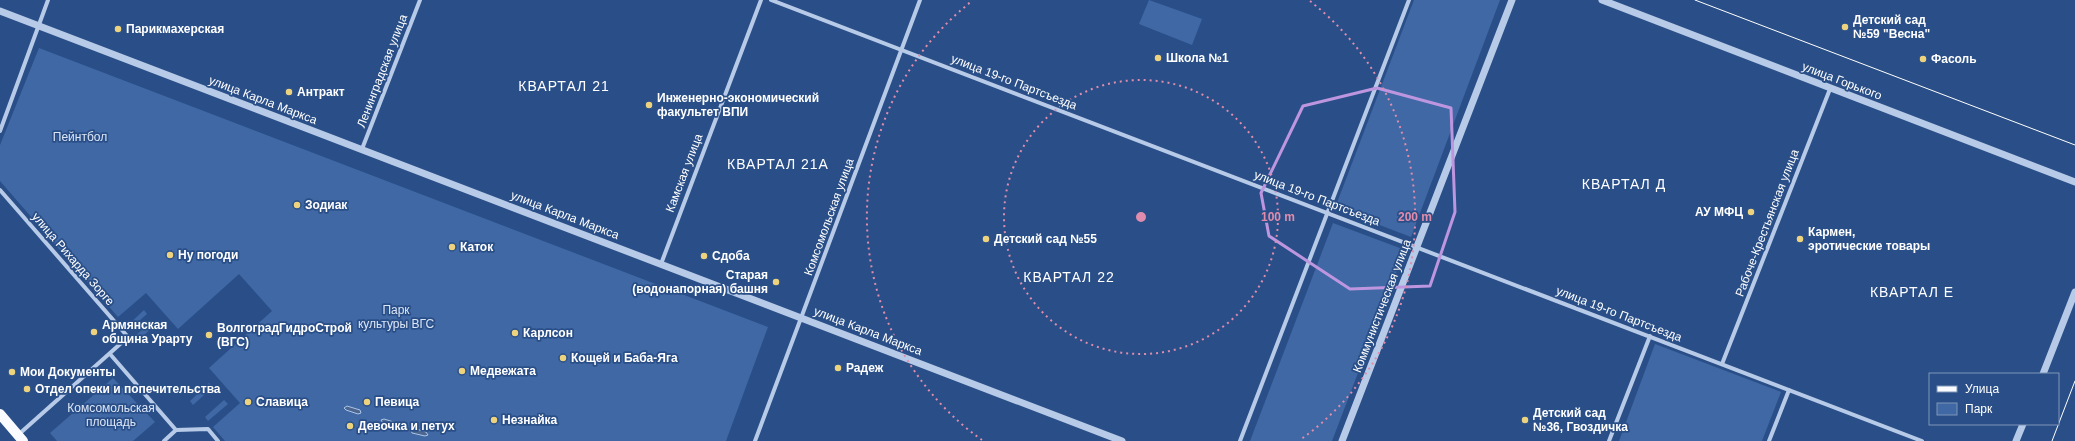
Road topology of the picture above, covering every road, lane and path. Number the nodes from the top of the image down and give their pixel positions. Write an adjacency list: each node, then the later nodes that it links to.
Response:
1 (48, 0): 10 (street)
2 (420, 0): 14 (street, Ленинградская улица)
3 (761, 0): 19 (street, Камская улица)
4 (771, 0): 11 (street, улица 19-го Партсъезда)
5 (920, 0): 11 (street, Комсомольская улица)
6 (1409, 0): 17 (street)
7 (1512, 0): 18 (street, Коммунистическая улица)
8 (1602, 0): 12 (street, улица Горького)
9 (0, 11): 10 (street, улица Карла Маркса)
10 (39, 26): 13 (street); 14 (street, улица Карла Маркса)
11 (901, 50): 17 (street, улица 19-го Партсъезда); 21 (street, Комсомольская улица)
12 (1830, 88): 15 (street, улица Горького); 24 (street, Рабоче-Крестьянская улица)
13 (0, 130)
14 (362, 149): 19 (street, улица Карла Маркса)
15 (2075, 182)
16 (0, 190): 23 (street, улица Рихарда Зорге)
17 (1327, 212): 18 (street, улица 19-го Партсъезда); 35 (street)
18 (1416, 246): 22 (street, улица 19-го Партсъезда); 36 (street, Коммунистическая улица)
19 (661, 264): 21 (street, улица Карла Маркса)
20 (2075, 292): 25 (street)
21 (803, 318): 33 (street, Комсомольская улица); 34 (street, улица Карла Маркса)
22 (1650, 336): 24 (street, улица 19-го Партсъезда); 37 (street)
23 (110, 354): 29 (street); 30 (street)
24 (1722, 364): 26 (street, улица 19-го Партсъезда)
25 (2043, 373)
26 (1789, 390): 38 (street); 39 (street, улица 19-го Партсъезда)
27 (0, 414): 30 (main road)
28 (2023, 425): 40 (street)
29 (176, 430): 31 (street); 32 (street)
30 (21, 438)
31 (164, 441)
32 (218, 441)
33 (755, 441)
34 (1122, 441)
35 (1240, 441)
36 (1342, 441)
37 (1609, 441)
38 (1769, 441)
39 (1922, 441)
40 (2016, 441)

